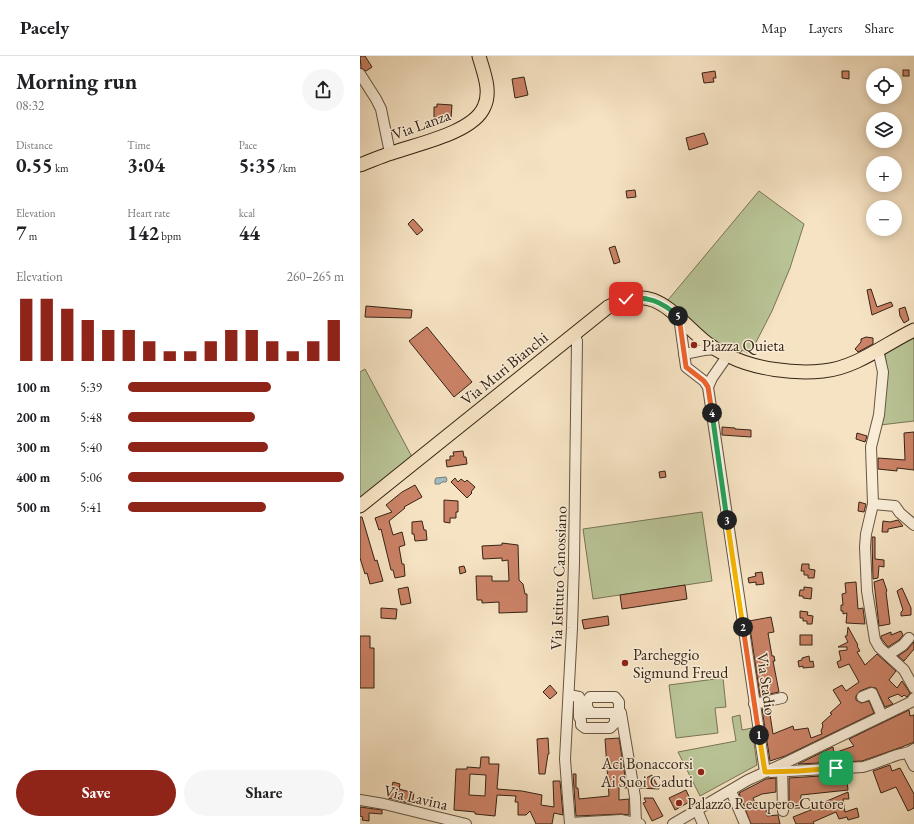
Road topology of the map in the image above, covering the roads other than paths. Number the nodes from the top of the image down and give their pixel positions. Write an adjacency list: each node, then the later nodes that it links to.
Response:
1 (479, 56): 3 (main road, Via Lanza)
2 (360, 74): 3 (street)
3 (390, 153): 4 (main road, Via Lanza)
4 (360, 165)
5 (679, 317): 7 (main road, Via Muri Bianchi); 9 (main road, Via Muri Bianchi); 10 (street)
6 (914, 330): 8 (main road, Via Muri Bianchi)
7 (574, 334): 13 (main road, Via Muri Bianchi); 18 (street, Via Istituto Canossiano)
8 (878, 350): 9 (main road, Via Muri Bianchi); 12 (street)
9 (722, 352): 10 (street); 11 (street)
10 (684, 354): 11 (street)
11 (708, 387): 22 (street, Via Stadio)
12 (873, 504): 14 (street); 16 (street)
13 (360, 506)
14 (914, 525)
15 (909, 638): 16 (street)
16 (888, 655): 17 (street)
17 (914, 688)
18 (569, 695): 24 (street); 36 (street, Via Istituto Canossiano)
19 (862, 697): 25 (street)
20 (782, 698): 22 (street)
21 (914, 698): 25 (street)
22 (754, 704): 29 (street, Via Stadio)
23 (617, 713): 24 (street); 24 (street); 24 (street); 34 (street)
24 (585, 714)
25 (882, 716): 28 (street)
26 (911, 751): 27 (street); 28 (street)
27 (914, 766)
28 (782, 768): 29 (street); 33 (street)
29 (765, 772): 30 (street)
30 (731, 790): 32 (street); 39 (street)
31 (360, 800): 35 (street, Via Lavina)
32 (697, 810): 37 (street); 38 (street)
33 (783, 811)
34 (638, 823): 36 (street)
35 (466, 824)
36 (570, 824)
37 (672, 824)
38 (703, 824)
39 (745, 824)

